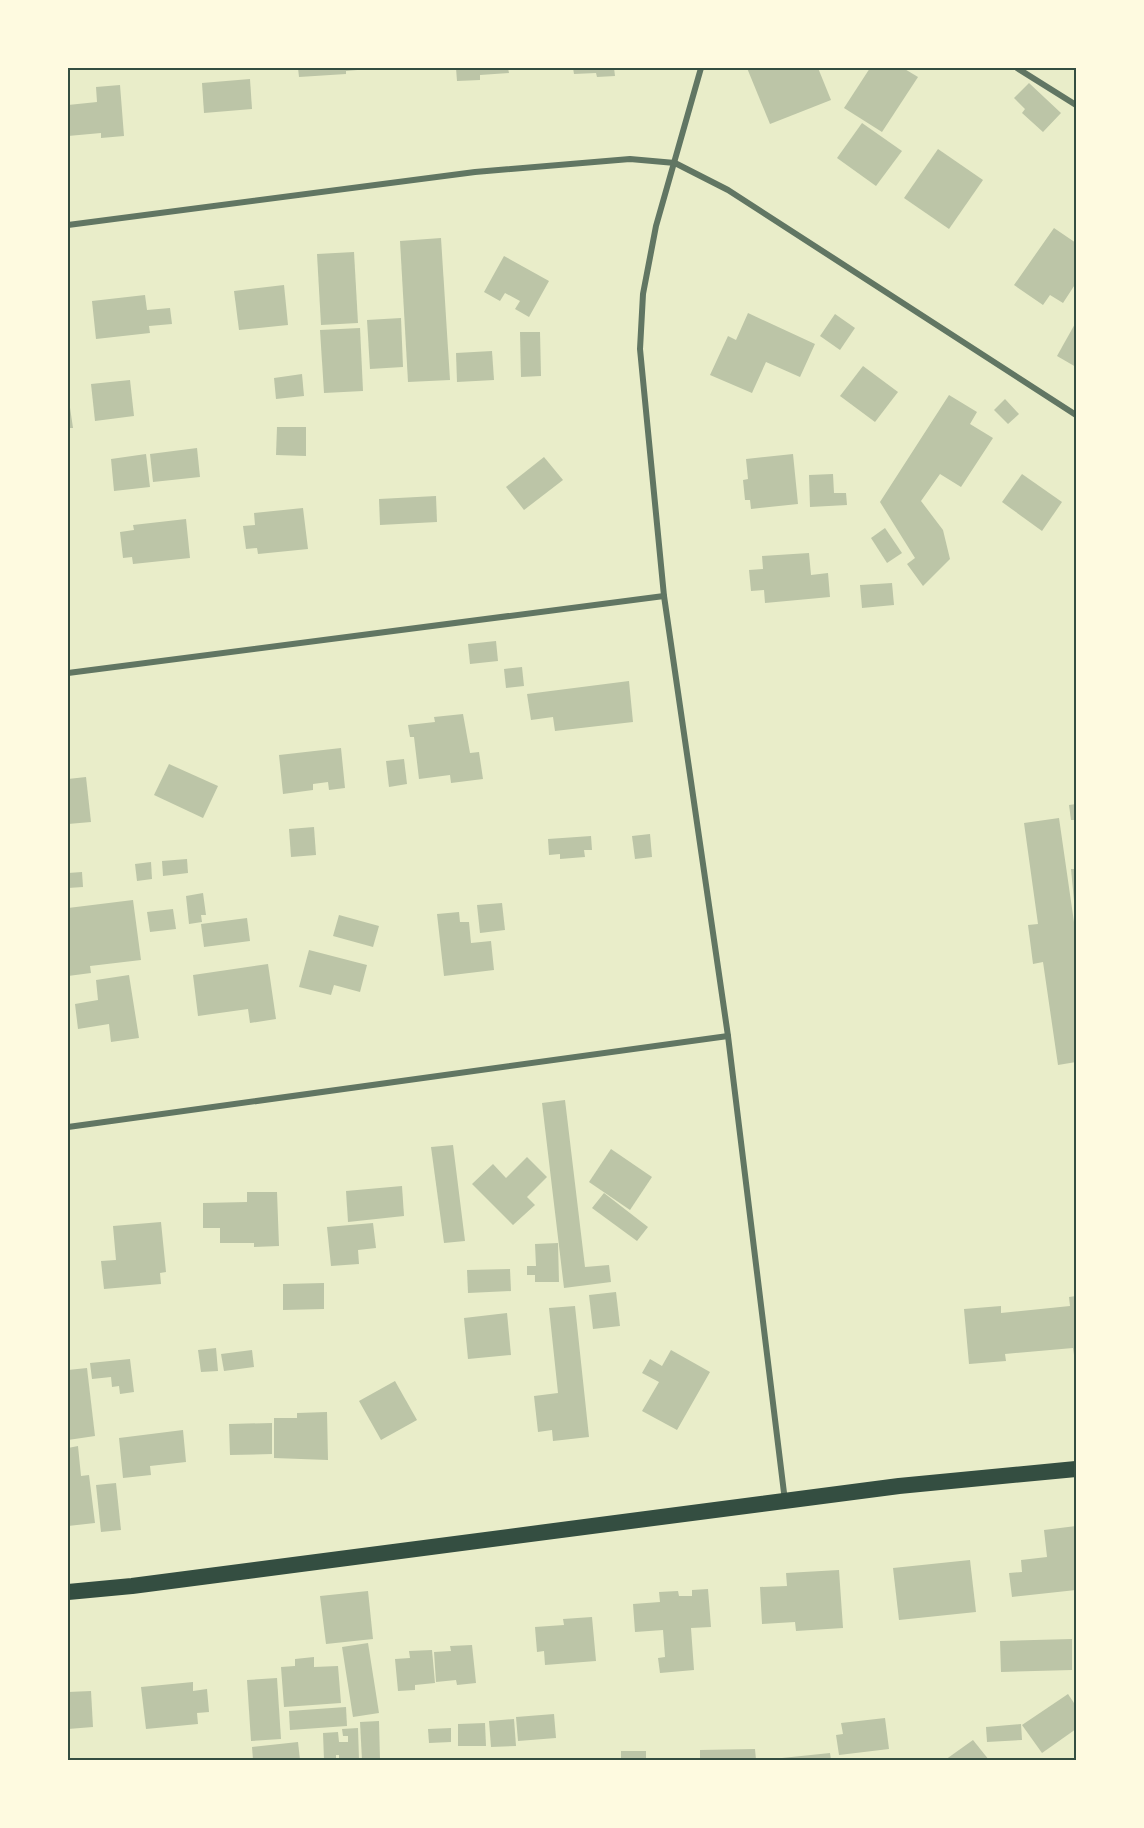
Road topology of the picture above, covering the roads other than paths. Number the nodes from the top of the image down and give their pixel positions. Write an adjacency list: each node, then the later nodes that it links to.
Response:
1 (701, 68): 4 (street)
2 (1017, 68): 3 (street)
3 (1077, 105)
4 (675, 163): 5 (street); 6 (street); 7 (street)
5 (68, 225)
6 (1077, 415)
7 (664, 596): 8 (street); 9 (street)
8 (68, 673)
9 (728, 1036): 10 (street); 12 (street)
10 (68, 1127)
11 (1077, 1469): 12 (highway)
12 (785, 1501): 13 (highway)
13 (68, 1592)

